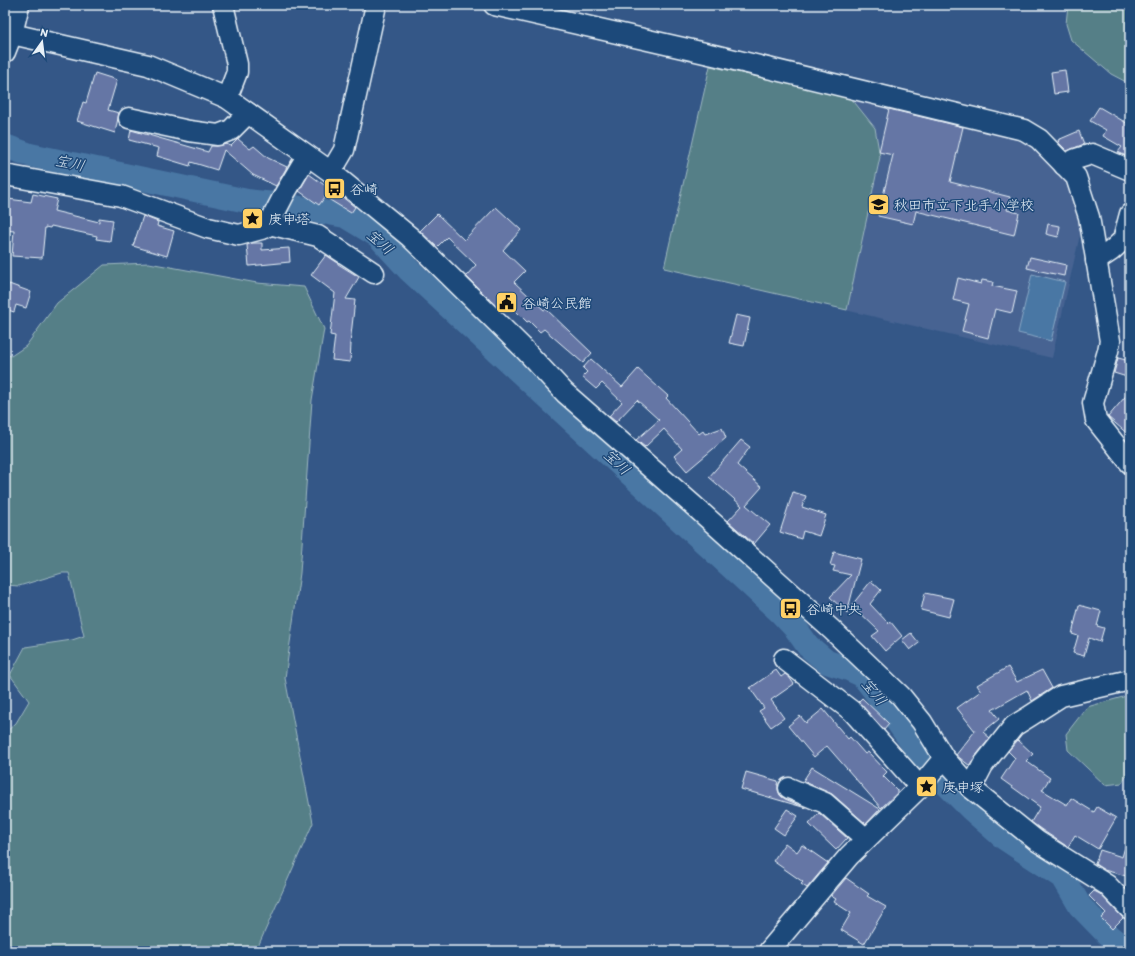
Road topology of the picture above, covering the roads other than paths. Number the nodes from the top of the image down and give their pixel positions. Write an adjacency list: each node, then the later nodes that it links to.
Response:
1 (19, 5): 5 (street)
2 (223, 5): 6 (street)
3 (376, 5): 12 (street)
4 (494, 5): 10 (street)
5 (8, 43): 6 (street)
6 (227, 98): 7 (street)
7 (248, 113): 8 (street); 9 (street)
8 (129, 118)
9 (307, 156): 12 (street); 15 (street)
10 (1064, 165): 11 (street); 16 (street)
11 (1130, 170)
12 (331, 172): 21 (street)
13 (5, 175): 15 (street)
14 (1130, 214): 16 (street)
15 (271, 220): 17 (street)
16 (1096, 261): 18 (street)
17 (374, 273)
18 (1130, 463)
19 (784, 659): 22 (street)
20 (1130, 680): 24 (street)
21 (941, 761): 22 (street); 24 (street)
22 (923, 784): 25 (street)
23 (789, 788): 25 (street)
24 (971, 788): 26 (street)
25 (866, 839): 27 (street)
26 (1130, 910)
27 (769, 951)

